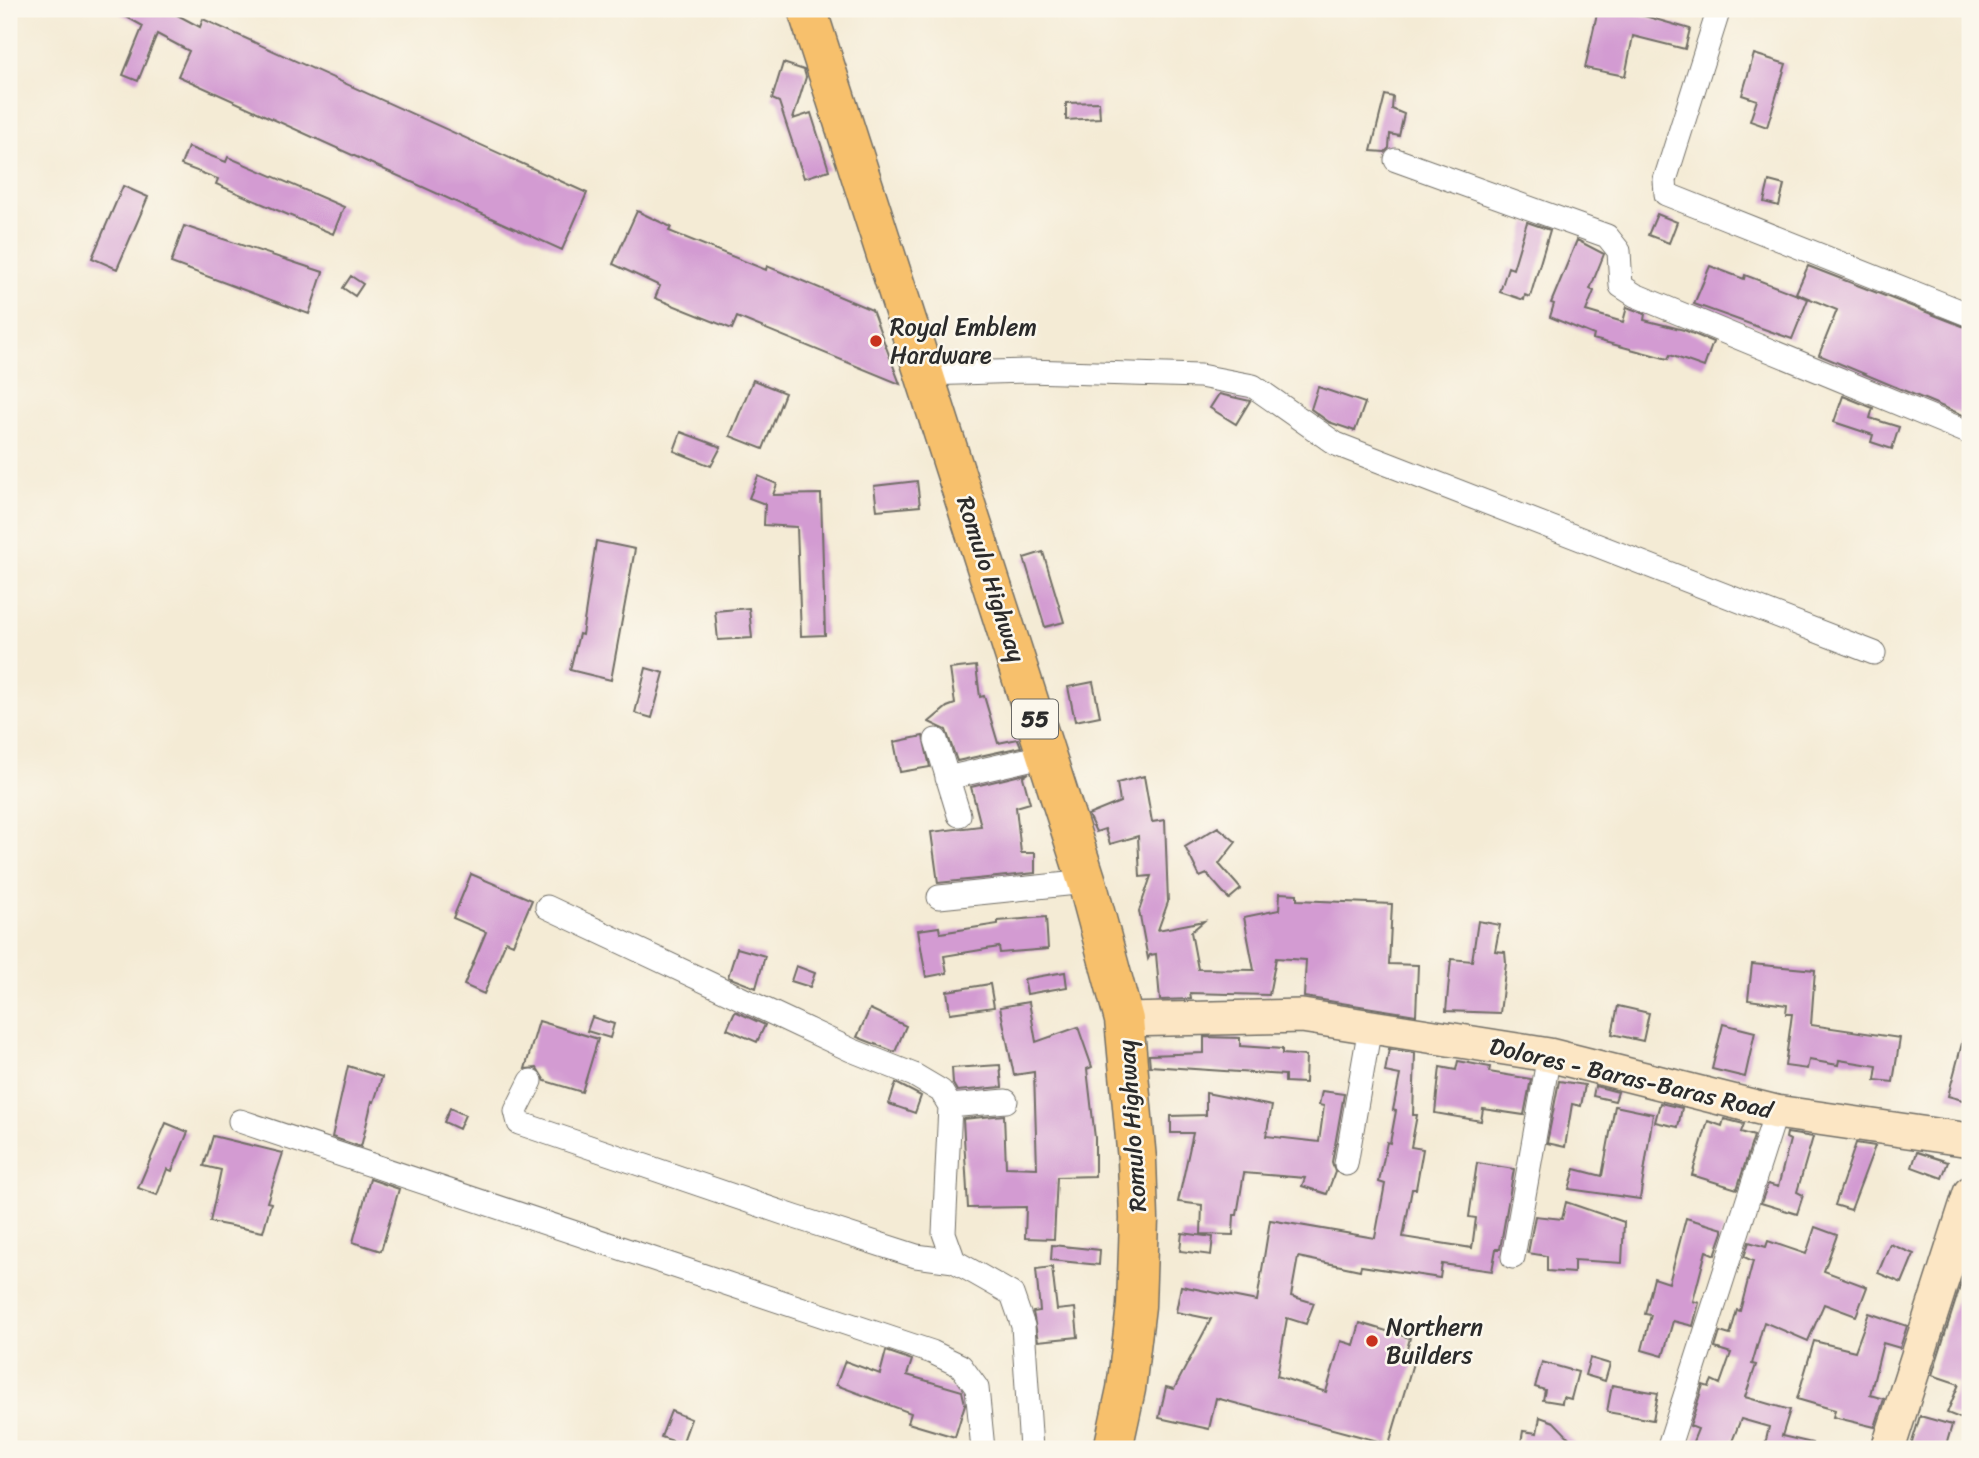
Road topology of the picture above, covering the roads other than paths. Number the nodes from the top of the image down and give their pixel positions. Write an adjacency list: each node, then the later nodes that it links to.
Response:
1 (807, 9): 5 (highway, Romulo Highway / 55)
2 (1719, 9): 4 (street)
3 (1396, 160): 6 (street)
4 (1970, 315)
5 (925, 374): 7 (street); 9 (highway, Romulo Highway / 55)
6 (1970, 433)
7 (1874, 653)
8 (936, 740): 10 (street)
9 (1047, 755): 10 (street); 12 (highway, Romulo Highway / 55)
10 (947, 778): 11 (street)
11 (959, 815)
12 (1087, 882): 13 (street); 15 (highway, Romulo Highway / 55)
13 (939, 897)
14 (547, 907): 20 (street)
15 (1124, 1020): 16 (street, Dolores - Baras-Baras Road); 30 (highway, Romulo Highway / 55)
16 (1370, 1027): 17 (street, Dolores - Baras-Baras Road); 24 (street)
17 (1549, 1055): 21 (street, Dolores - Baras-Baras Road); 26 (street)
18 (531, 1082): 27 (street)
19 (1006, 1101): 20 (street)
20 (950, 1106): 27 (street)
21 (1776, 1112): 23 (street, Dolores - Baras-Baras Road); 31 (street)
22 (240, 1121): 28 (street)
23 (1970, 1140)
24 (1346, 1164)
25 (1970, 1193): 32 (street)
26 (1513, 1257)
27 (954, 1261): 29 (street)
28 (983, 1449)
29 (1031, 1449)
30 (1113, 1449)
31 (1668, 1449)
32 (1888, 1449)

